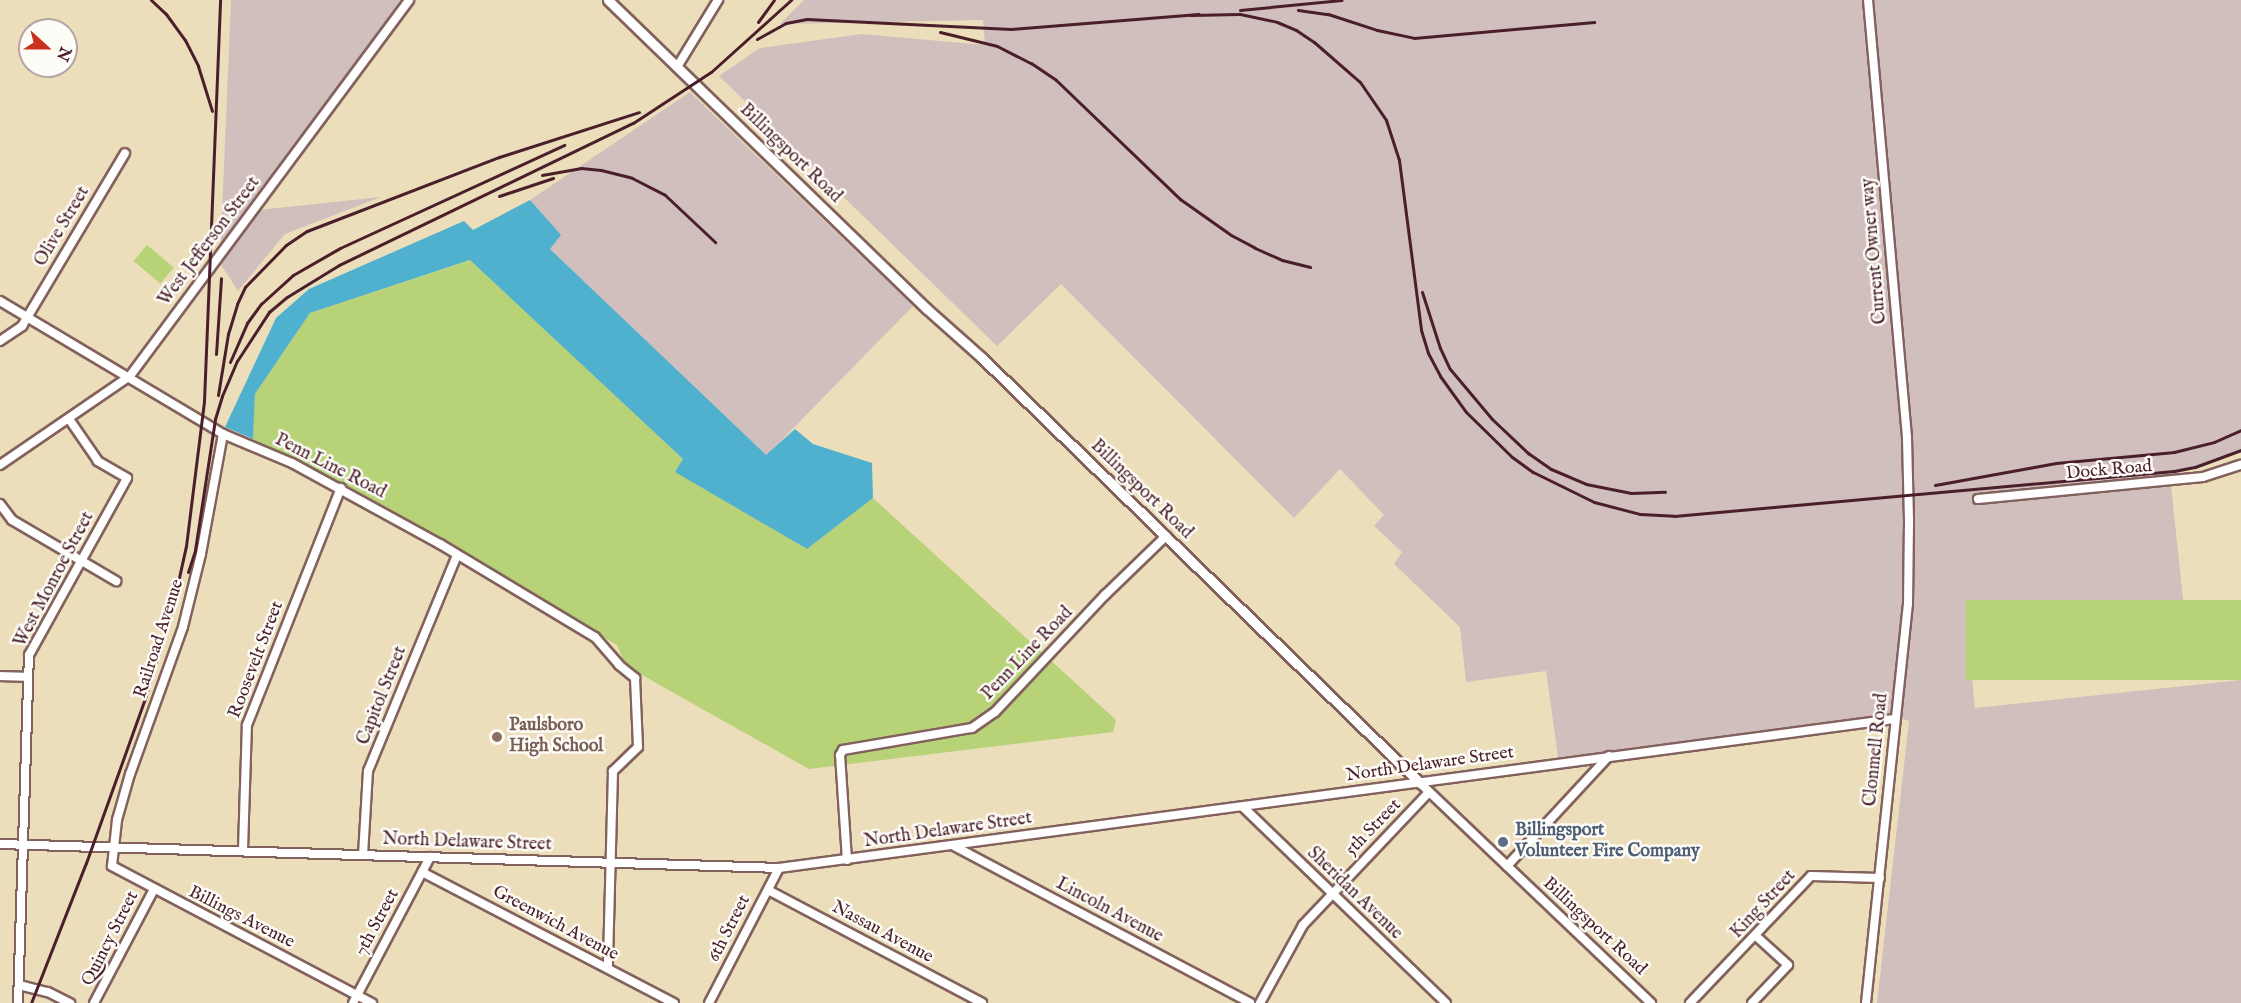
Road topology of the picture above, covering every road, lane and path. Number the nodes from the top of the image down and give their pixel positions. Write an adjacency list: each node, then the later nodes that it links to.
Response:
1 (409, 0): 10 (street, West Jefferson Street)
2 (608, 0): 5 (street, Billingsport Road)
3 (718, 0): 5 (street)
4 (1868, 0): 17 (street, Current Owner way)
5 (677, 67): 19 (street, Billingsport Road)
6 (125, 153): 8 (street, Olive Street)
7 (0, 301): 8 (street, Penn Line Road)
8 (27, 317): 9 (street, Olive Street); 10 (street, Penn Line Road)
9 (0, 341)
10 (130, 376): 11 (street, West Jefferson Street); 12 (street, Penn Line Road)
11 (69, 419): 13 (street, West Jefferson Street); 21 (street, West Monroe Street)
12 (223, 434): 15 (street, Penn Line Road); 33 (street, Railroad Avenue)
13 (0, 465)
14 (2241, 465): 16 (street, Dock Road)
15 (341, 488): 20 (street, Penn Line Road); 34 (street, Roosevelt Street)
16 (1978, 499)
17 (1908, 500): 25 (street, Clonmell Road)
18 (0, 504): 21 (street)
19 (1166, 536): 27 (street, Billingsport Road); 37 (street, Penn Line Road)
20 (457, 555): 35 (street, Capitol Street); 38 (street, Penn Line Road)
21 (82, 559): 22 (street); 24 (street, West Monroe Street)
22 (116, 581)
23 (0, 676): 24 (street)
24 (28, 677): 31 (street, West Monroe Street)
25 (1894, 719): 26 (street, North Delaware Street); 42 (street, Clonmell Road)
26 (1609, 756): 27 (street, North Delaware Street); 39 (street)
27 (1420, 783): 28 (street, Billingsport Road); 29 (street, North Delaware Street)
28 (1429, 792): 39 (street, Billingsport Road); 45 (street, 5th Street)
29 (1243, 807): 32 (street, North Delaware Street); 45 (street, Sheridan Avenue)
30 (0, 844): 31 (street, North Delaware Street)
31 (23, 845): 33 (street, North Delaware Street); 48 (street, West Monroe Street)
32 (954, 846): 37 (street, North Delaware Street); 59 (street, Lincoln Avenue)
33 (114, 850): 34 (street, North Delaware Street); 43 (street, Billings Avenue)
34 (243, 850): 35 (street, North Delaware Street)
35 (363, 855): 36 (street, North Delaware Street)
36 (430, 856): 38 (street, North Delaware Street); 41 (street, 7th Street)
37 (847, 860): 40 (street, North Delaware Street)
38 (610, 862): 40 (street, North Delaware Street); 47 (street)
39 (1507, 866): 50 (street, Billingsport Road)
40 (779, 868): 44 (street, 6th Street)
41 (422, 872): 47 (street, Greenwich Avenue); 49 (street, 7th Street)
42 (1880, 878): 46 (street, King Street); 64 (street, Clonmell Road)
43 (154, 889): 49 (street, Billings Avenue); 53 (street, Quincy Street)
44 (768, 890): 57 (street, 6th Street); 58 (street, Nassau Avenue)
45 (1331, 894): 60 (street, 5th Street); 61 (street, Sheridan Avenue)
46 (1756, 936): 62 (street, King Street); 63 (street)
47 (608, 968): 56 (street, Greenwich Avenue)
48 (19, 985): 51 (street, West Monroe Street); 52 (street)
49 (357, 995): 54 (street, 7th Street); 55 (street, Billings Avenue)
50 (1648, 1002)
51 (18, 1003)
52 (70, 1003)
53 (94, 1003)
54 (353, 1003)
55 (372, 1003)
56 (674, 1003)
57 (709, 1003)
58 (982, 1003)
59 (1250, 1003)
60 (1260, 1003)
61 (1446, 1003)
62 (1690, 1003)
63 (1752, 1003)
64 (1866, 1003)

